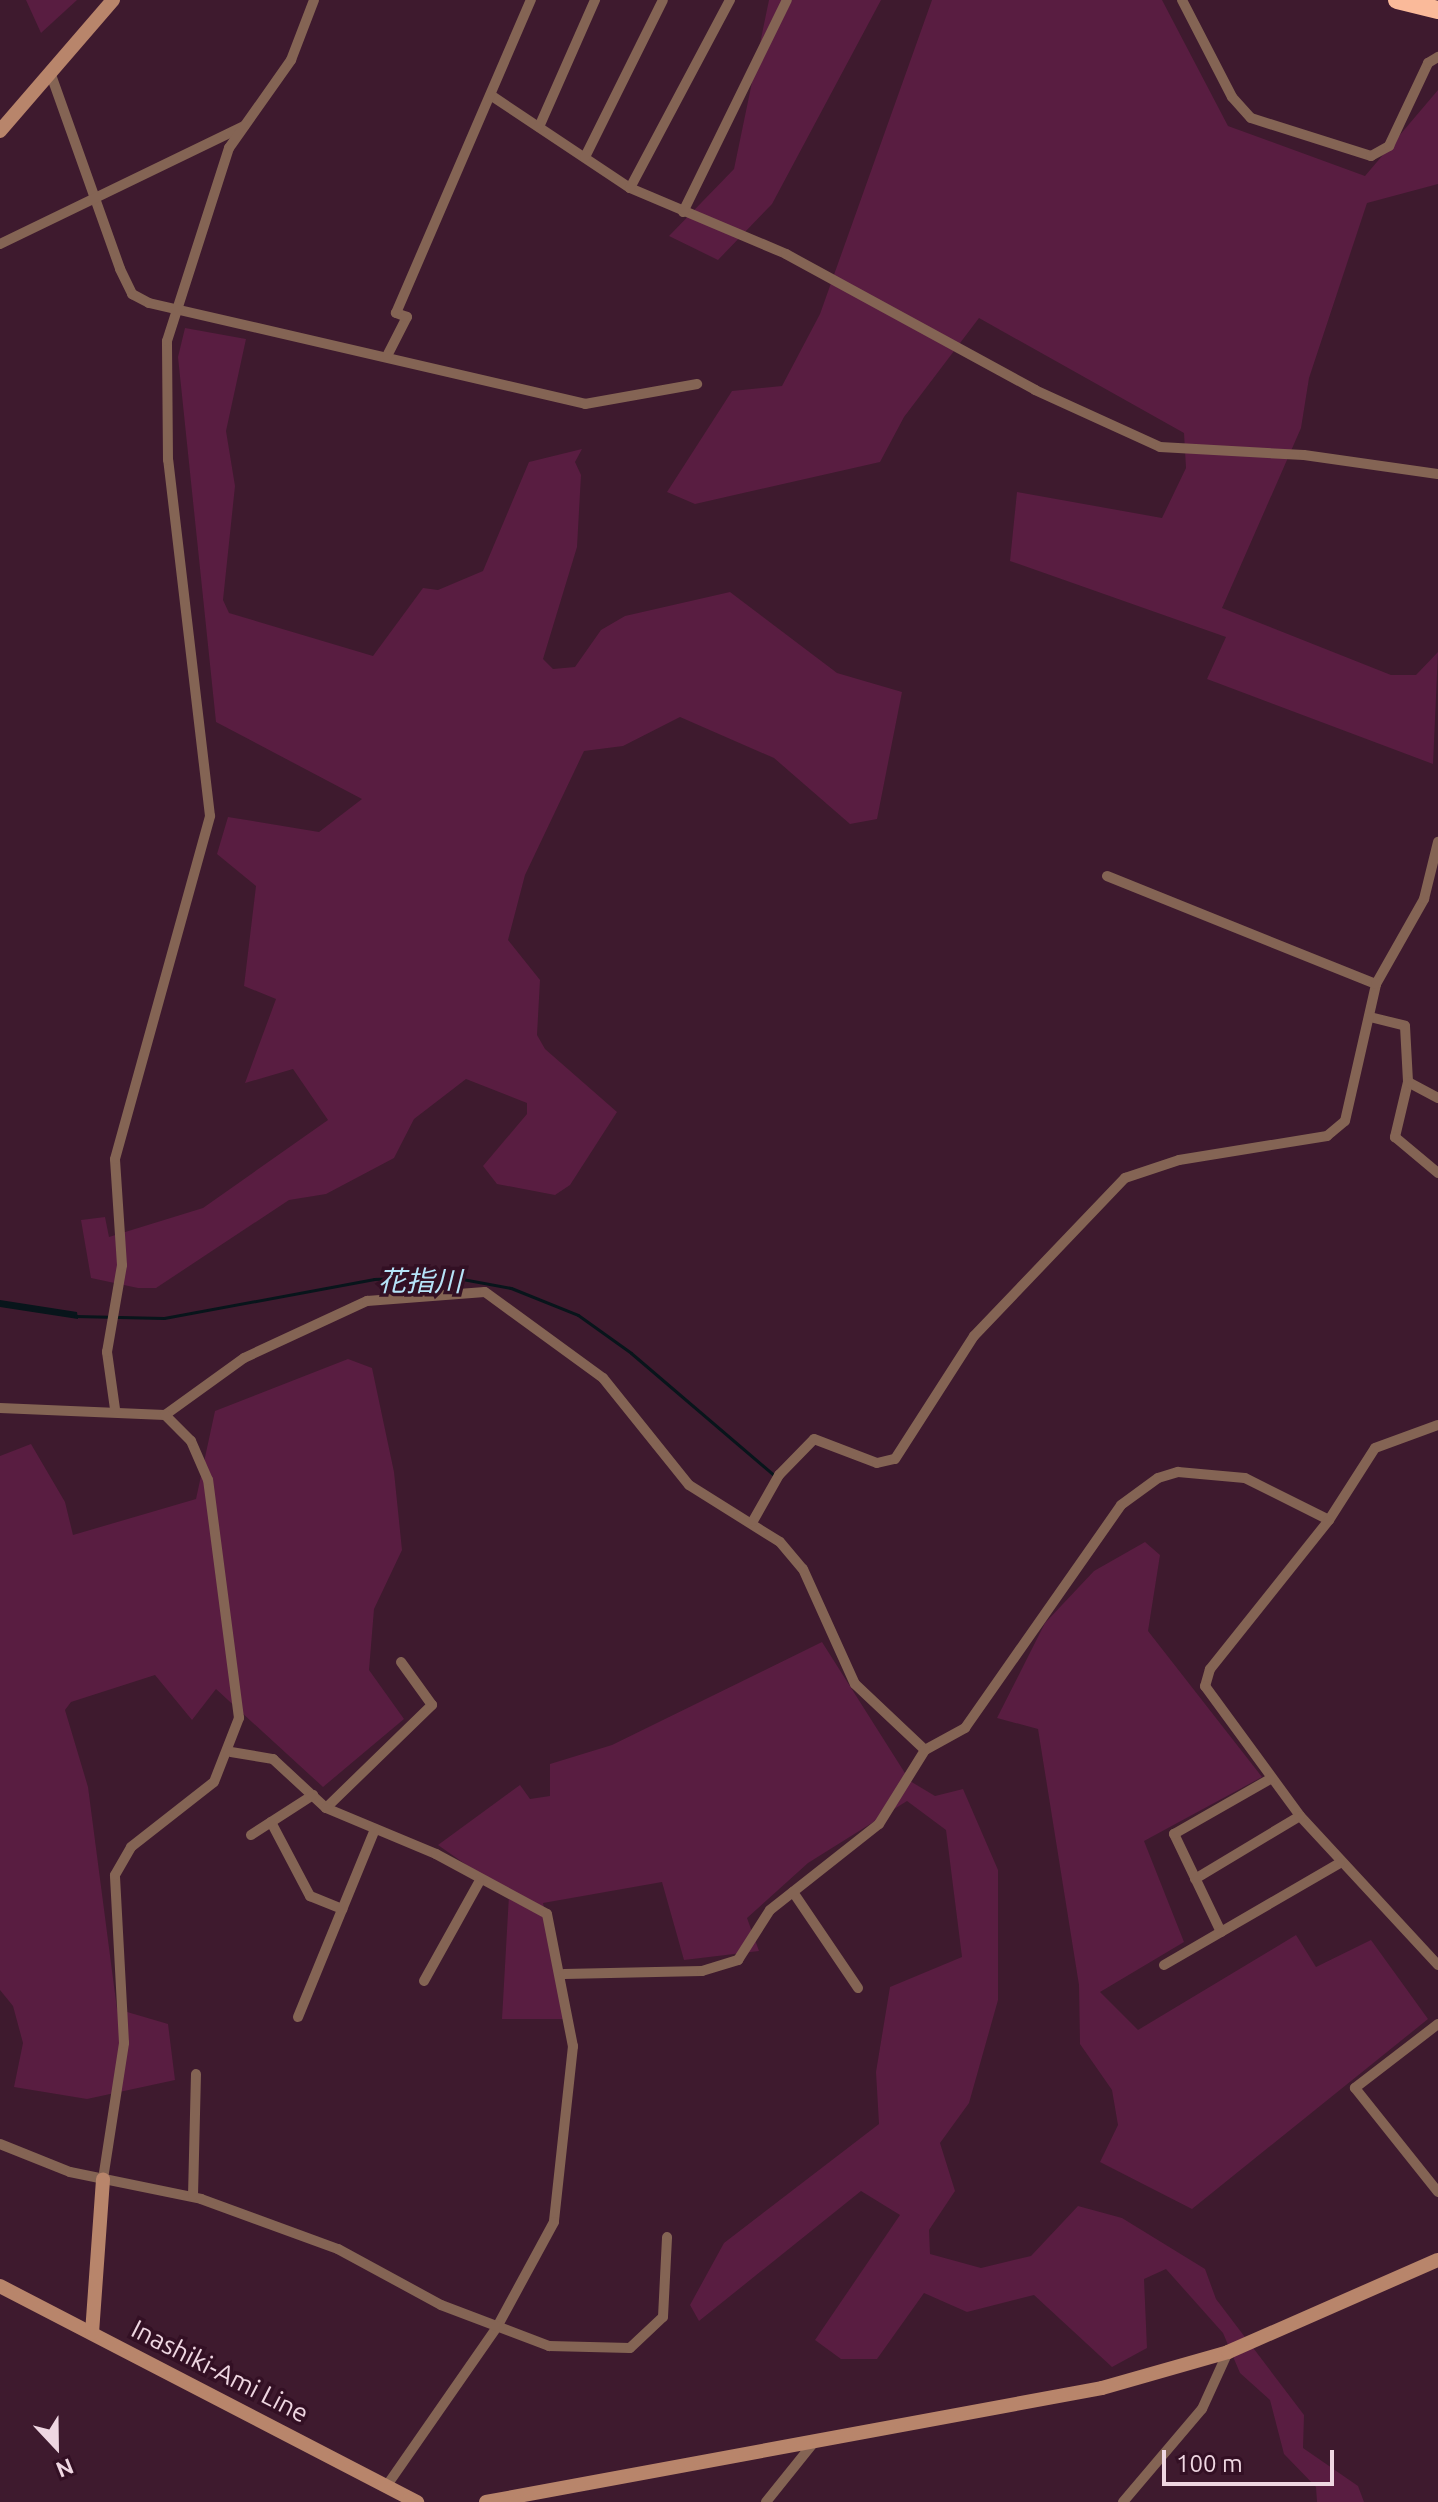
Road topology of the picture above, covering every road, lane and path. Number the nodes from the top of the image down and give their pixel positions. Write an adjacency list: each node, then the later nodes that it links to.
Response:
1 (113, 0): 12 (street)
2 (314, 0): 14 (street)
3 (531, 0): 13 (street)
4 (595, 0): 15 (street)
5 (663, 0): 17 (street)
6 (730, 0): 18 (street)
7 (787, 0): 20 (street)
8 (1182, 0): 11 (street)
9 (1397, 0): 10 (highway)
10 (1438, 10)
11 (1438, 57)
12 (50, 72): 16 (street); 19 (street)
13 (492, 96): 15 (street); 23 (street)
14 (244, 126): 19 (street); 22 (street)
15 (539, 127): 17 (street)
16 (0, 131)
17 (585, 157): 18 (street)
18 (630, 188): 20 (street)
19 (96, 196): 21 (street); 22 (street)
20 (683, 212): 25 (street)
21 (0, 244)
22 (175, 312): 23 (street); 34 (street)
23 (387, 356): 24 (street)
24 (697, 384)
25 (1438, 474)
26 (1438, 842): 28 (street)
27 (1107, 876): 28 (street)
28 (1376, 984): 29 (street)
29 (1370, 1017): 30 (street); 38 (street)
30 (1408, 1082): 31 (street); 32 (street)
31 (1438, 1098)
32 (1438, 1173)
33 (0, 1408): 34 (street)
34 (115, 1409): 35 (street)
35 (165, 1415): 38 (street); 41 (street)
36 (1438, 1425): 37 (street)
37 (1329, 1520): 40 (street); 42 (street)
38 (753, 1521): 40 (street)
39 (401, 1662): 44 (street)
40 (925, 1750): 52 (street)
41 (231, 1752): 43 (street); 64 (street)
42 (1270, 1779): 45 (street); 50 (street)
43 (313, 1795): 44 (street); 46 (street)
44 (326, 1808): 47 (street)
45 (1300, 1816): 49 (street); 50 (street)
46 (271, 1822): 48 (street); 53 (street)
47 (375, 1829): 51 (street); 53 (street)
48 (251, 1835)
49 (1340, 1863): 54 (street); 56 (street)
50 (1195, 1879): 54 (street)
51 (479, 1882): 57 (street); 58 (street)
52 (793, 1892): 57 (street); 59 (street)
53 (342, 1909): 60 (street)
54 (1221, 1932): 55 (street)
55 (1164, 1965)
56 (1438, 1965)
57 (564, 1974): 70 (street)
58 (424, 1981)
59 (858, 1988)
60 (298, 2017)
61 (1438, 2024): 65 (street)
62 (196, 2074): 66 (street)
63 (0, 2144): 64 (street)
64 (103, 2179): 66 (street); 71 (street)
65 (1438, 2192)
66 (193, 2196): 70 (street)
67 (667, 2237): 70 (street)
68 (1438, 2260): 72 (street)
69 (0, 2286): 71 (street, Inashiki-Ami Line)
70 (497, 2327): 74 (street)
71 (92, 2333): 74 (street, Inashiki-Ami Line)
72 (1228, 2352): 73 (street); 79 (street)
73 (815, 2441): 77 (street); 78 (street)
74 (387, 2485): 75 (street, Inashiki-Ami Line)
75 (414, 2500): 76 (street)
76 (393, 2502)
77 (486, 2502)
78 (766, 2502)
79 (1123, 2502)

